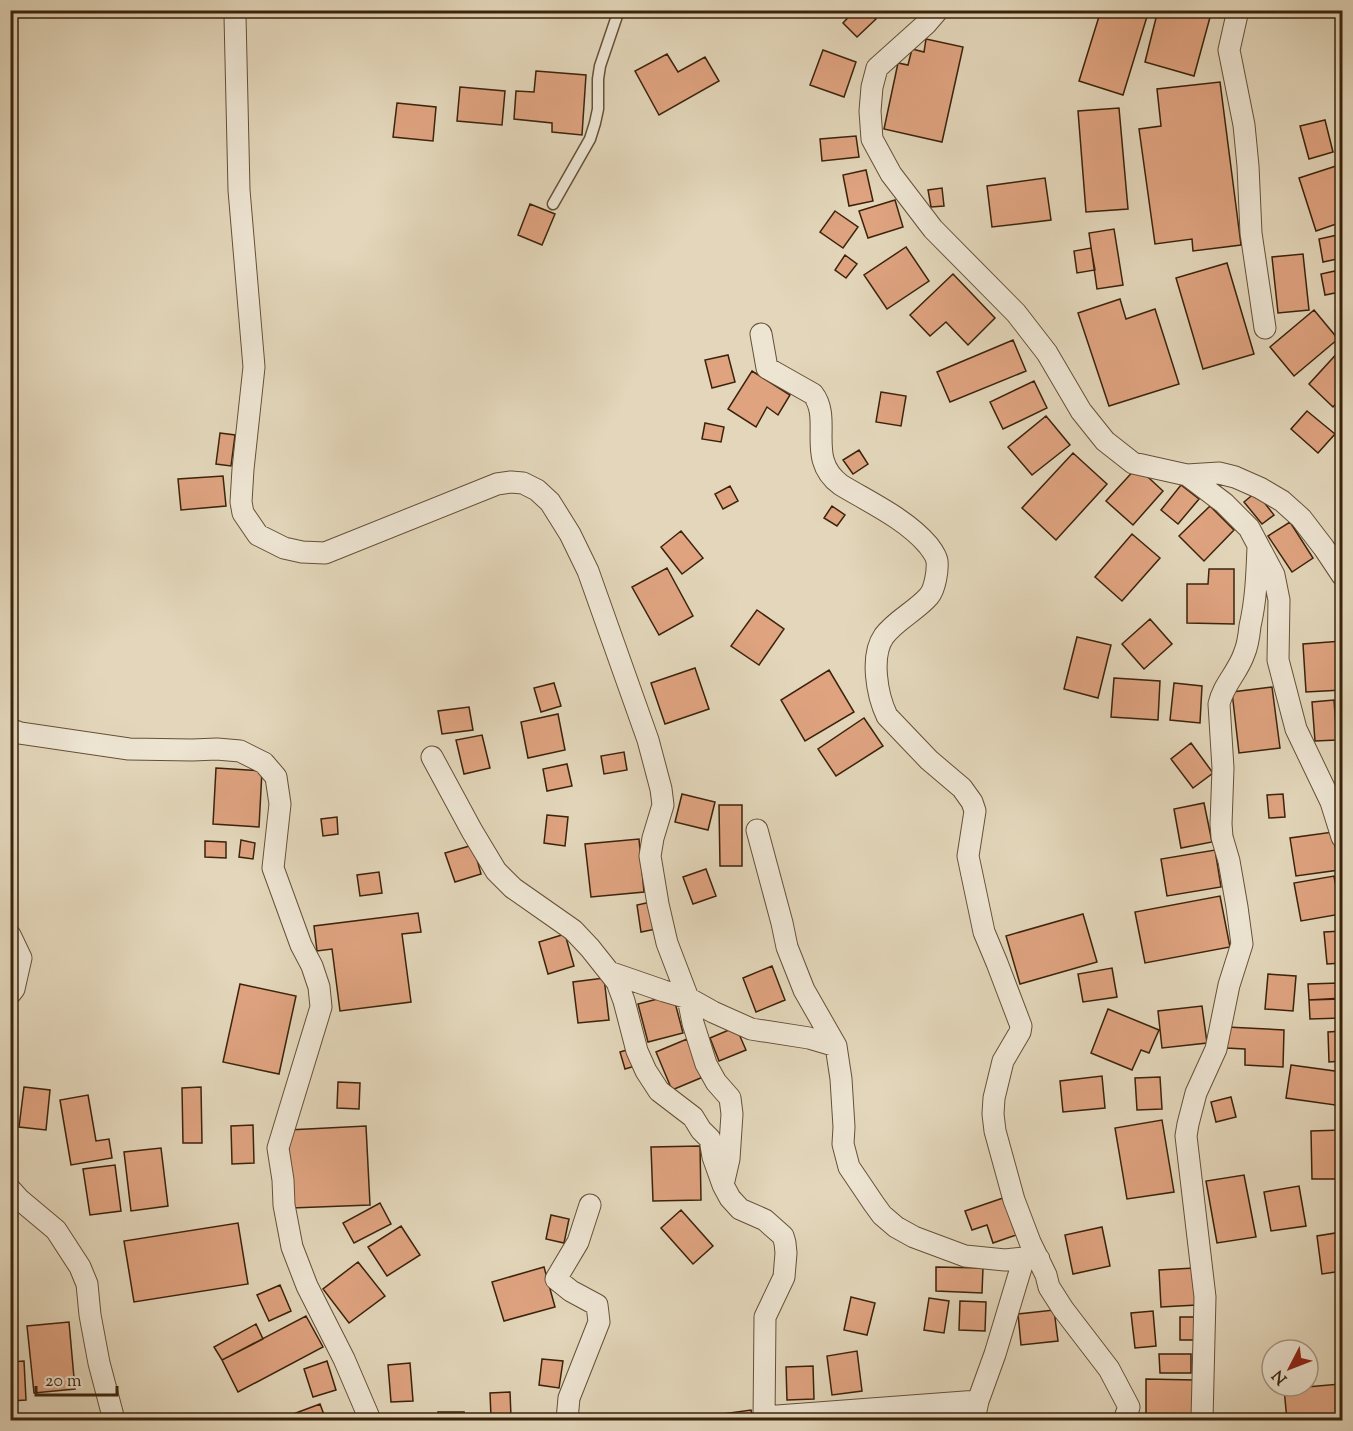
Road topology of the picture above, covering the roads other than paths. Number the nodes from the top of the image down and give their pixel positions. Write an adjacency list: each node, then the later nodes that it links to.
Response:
1 (237, 10): 18 (street)
2 (619, 10): 5 (lane)
3 (938, 10): 8 (street)
4 (1238, 10): 6 (street)
5 (553, 204)
6 (1264, 328)
7 (761, 334): 23 (street)
8 (1187, 475): 9 (street); 10 (street)
9 (1258, 547): 14 (street); 30 (street)
10 (1342, 575)
11 (10, 729): 27 (street)
12 (432, 757): 16 (street)
13 (757, 830): 19 (street)
14 (1342, 837)
15 (10, 935): 17 (street)
16 (609, 972): 18 (street); 20 (street)
17 (10, 994)
18 (688, 998): 19 (street); 20 (street)
19 (836, 1046): 23 (street)
20 (723, 1185): 25 (street)
21 (10, 1189): 26 (street)
22 (590, 1205): 28 (street)
23 (1031, 1258): 24 (street); 29 (street)
24 (976, 1411): 25 (street)
25 (764, 1419)
26 (114, 1420)
27 (369, 1420)
28 (567, 1420)
29 (1124, 1420)
30 (1202, 1420)

